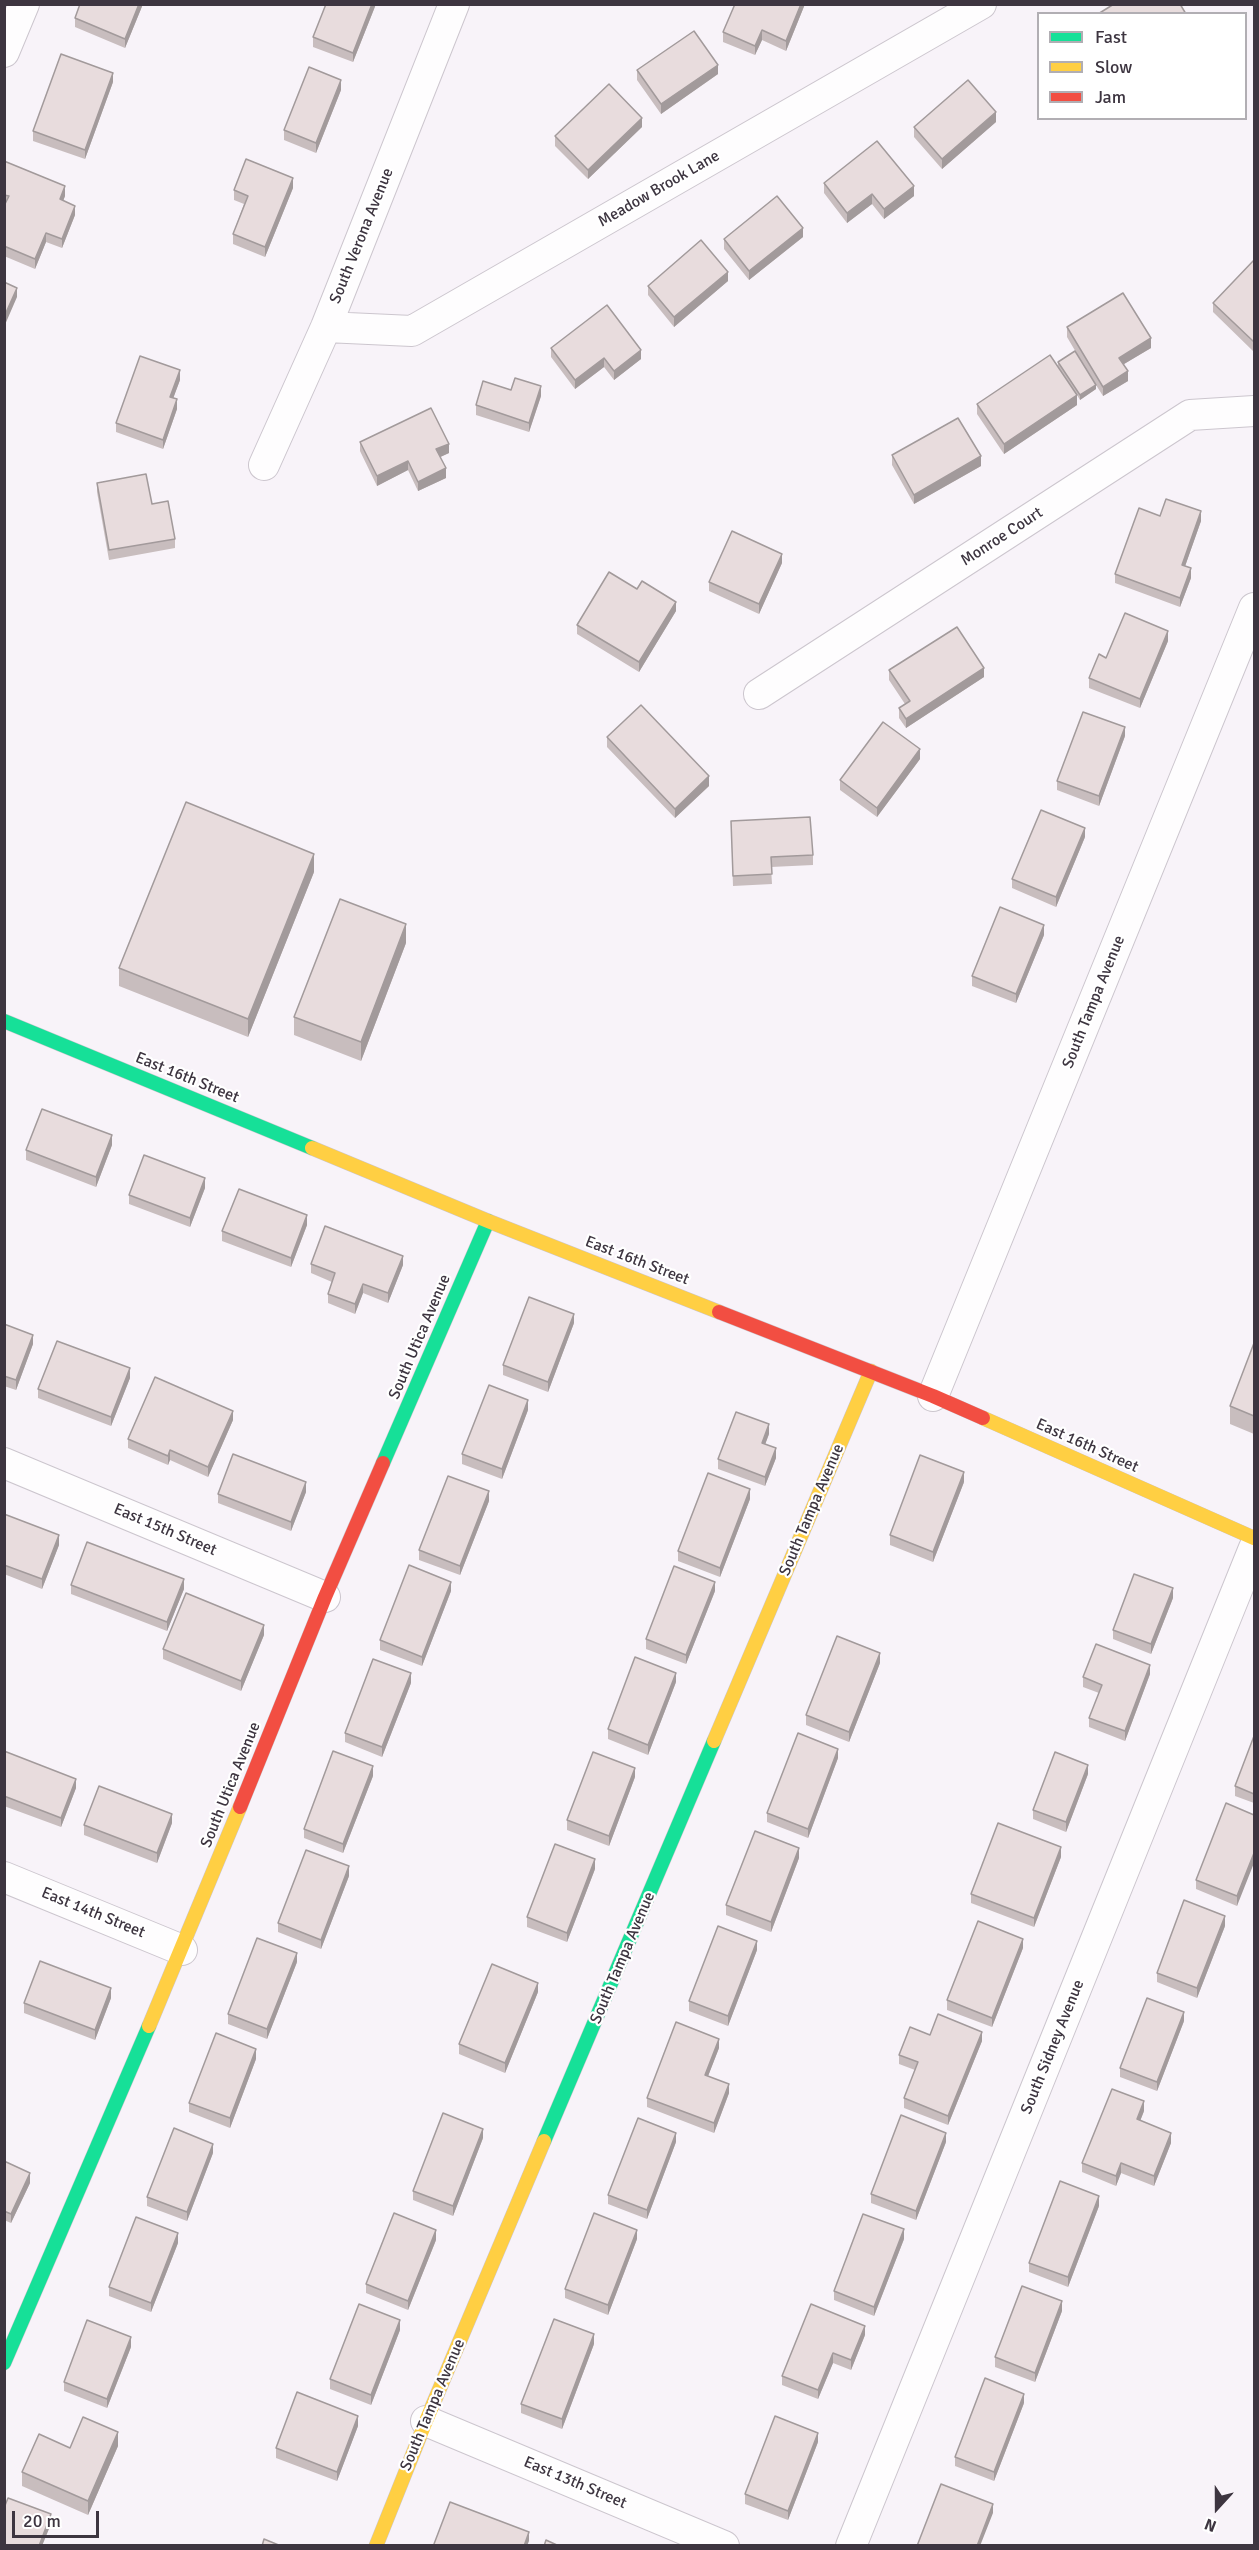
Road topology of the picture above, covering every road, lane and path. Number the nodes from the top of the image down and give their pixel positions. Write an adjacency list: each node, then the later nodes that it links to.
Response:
1 (24, 4): 4 (street)
2 (454, 4): 5 (street, South Verona Avenue)
3 (981, 4): 5 (street, Meadow Brook Lane)
4 (4, 52)
5 (326, 327): 7 (street, South Verona Avenue)
6 (1254, 411): 9 (street, Monroe Court)
7 (264, 465)
8 (1254, 608): 13 (street, South Tampa Avenue)
9 (759, 694)
10 (4, 1021): 11 (street, East 16th Street)
11 (488, 1221): 12 (street, East 16th Street); 17 (street, South Utica Avenue)
12 (872, 1371): 13 (street, East 16th Street); 22 (street, South Tampa Avenue)
13 (933, 1396): 15 (street, East 16th Street)
14 (4, 1463): 17 (street, East 15th Street)
15 (1254, 1538)
16 (1254, 1548): 25 (street, South Sidney Avenue)
17 (325, 1597): 19 (street, South Utica Avenue)
18 (4, 1877): 19 (street, East 14th Street)
19 (182, 1950): 20 (street, South Utica Avenue)
20 (15, 2310): 21 (street, South Utica Avenue)
21 (4, 2363)
22 (426, 2421): 23 (street, South Tampa Avenue); 24 (street, East 13th Street)
23 (376, 2546)
24 (724, 2546)
25 (851, 2546)

